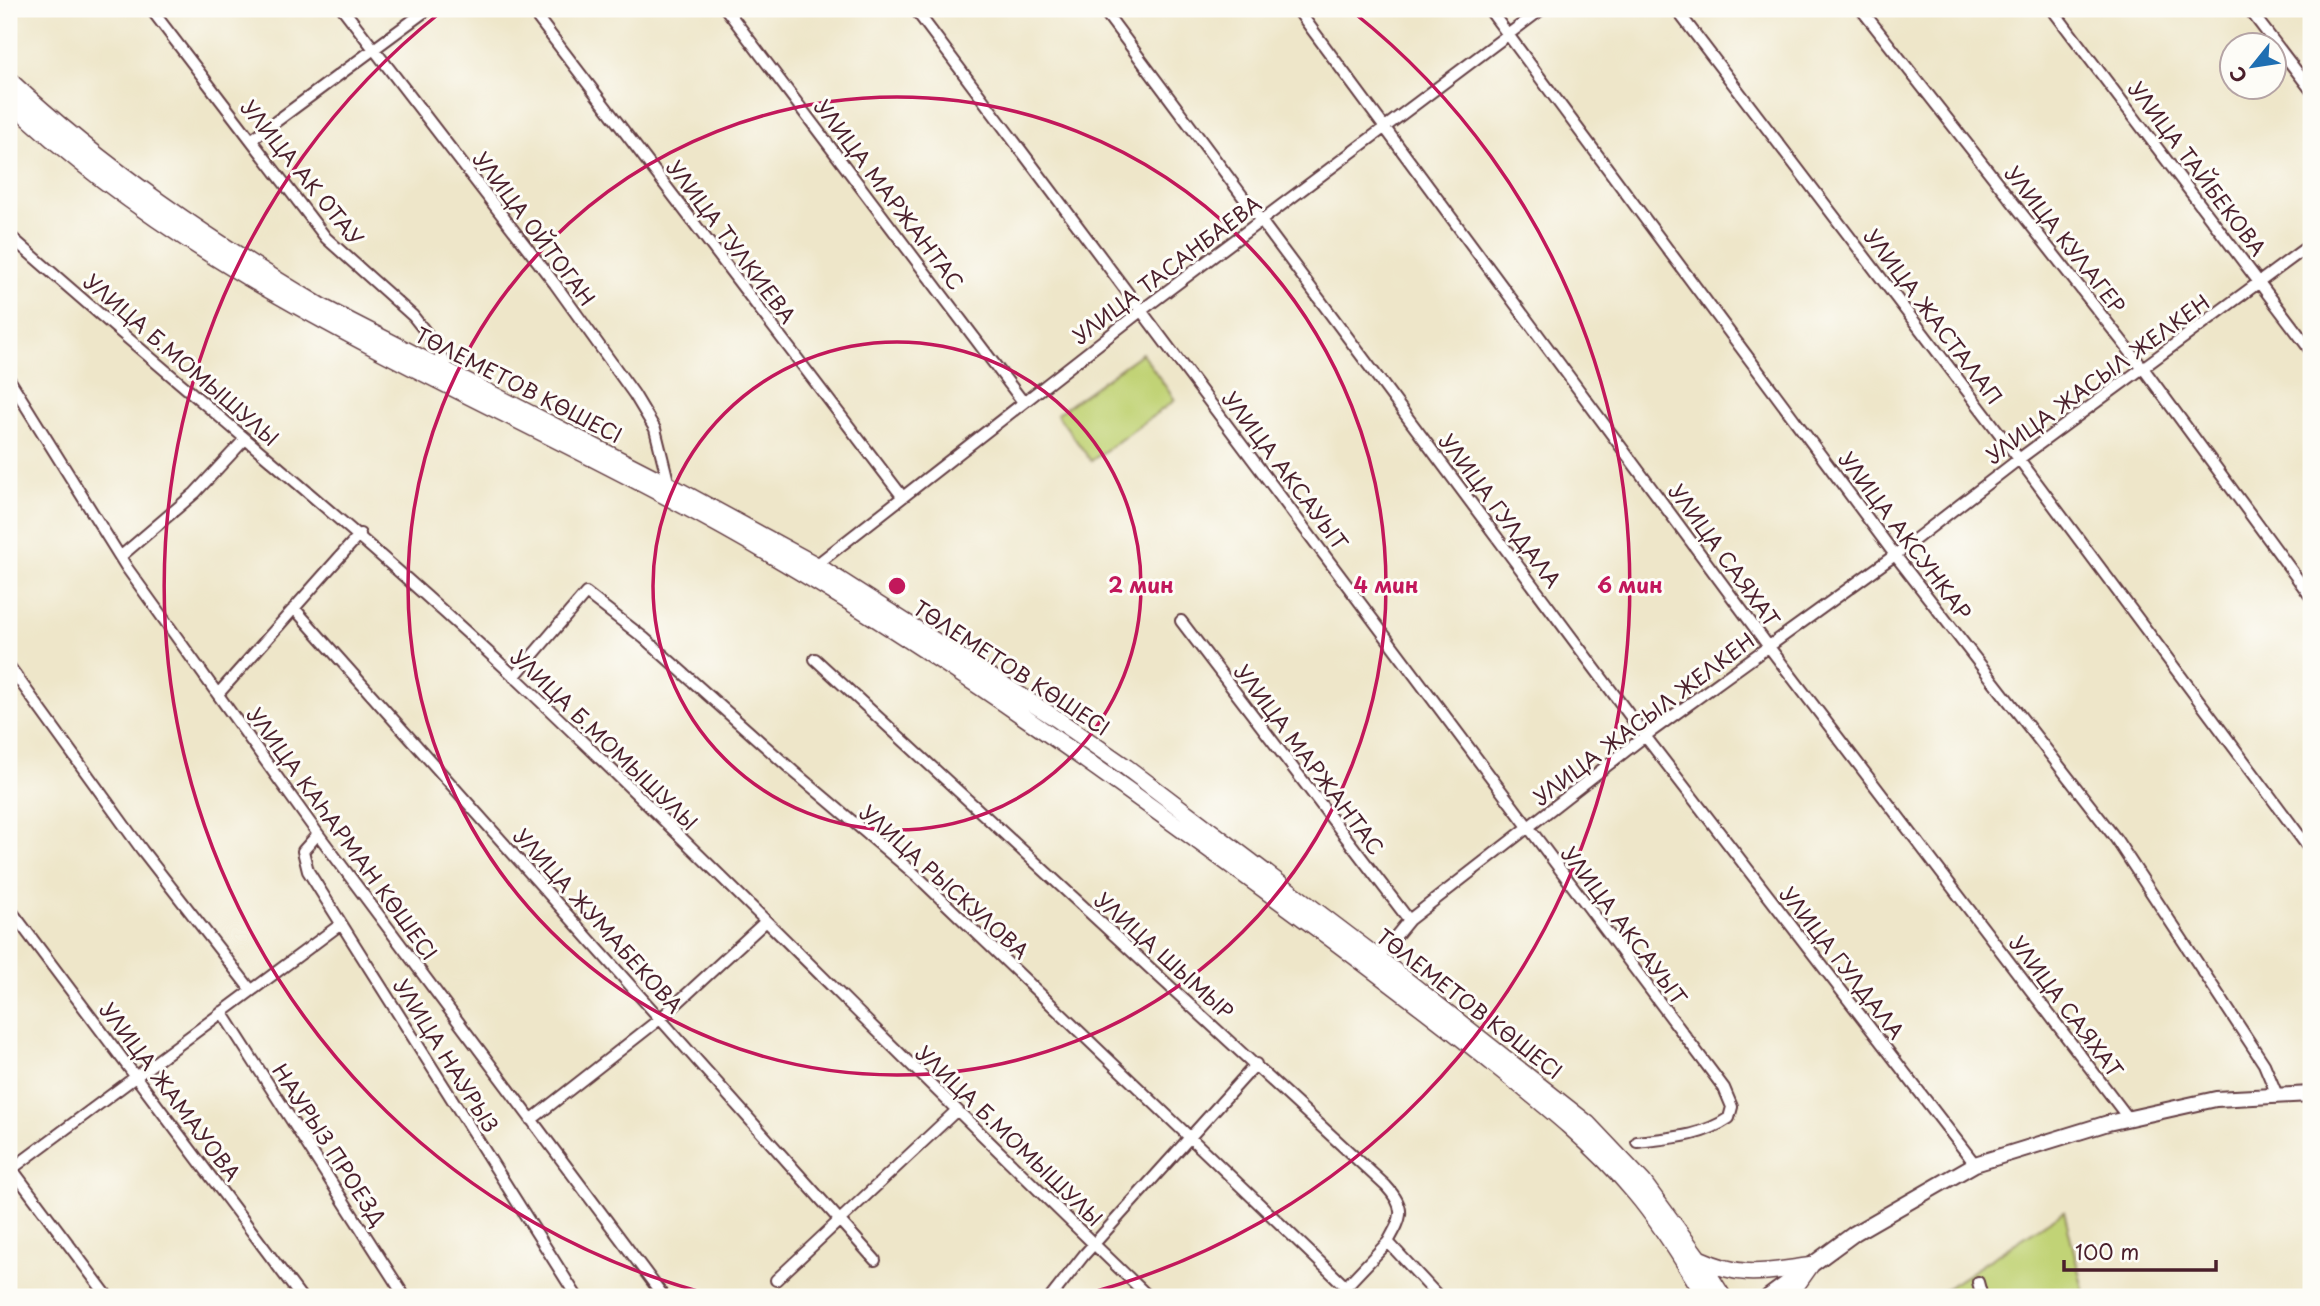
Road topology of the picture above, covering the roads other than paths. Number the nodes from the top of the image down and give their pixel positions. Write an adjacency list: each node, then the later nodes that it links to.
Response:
1 (151, 9): 21 (street, УЛИЦА АК ОТАУ)
2 (343, 9): 16 (street, УЛИЦА ОЙТОГАН)
3 (428, 9): 16 (street)
4 (531, 9): 35 (street, УЛИЦА ТУЛКИЕВА)
5 (726, 9): 31 (street, УЛИЦА МАРЖАНТАС)
6 (915, 9): 26 (street, УЛИЦА АКСАУЫТ)
7 (1104, 9): 22 (street, УЛИЦА ГУЛДАЛА)
8 (1297, 9): 20 (street, УЛИЦА САЯХАТ)
9 (1489, 9): 15 (street, УЛИЦА АКСУНКАР)
10 (1542, 9): 15 (street, УЛИЦА ТАСАНБАЕВА)
11 (1676, 9): 33 (street, УЛИЦА ЖАСТАЛАП)
12 (1861, 9): 28 (street, УЛИЦА КУЛАГЕР)
13 (2052, 9): 25 (street, УЛИЦА ТАЙБЕКОВА)
14 (2249, 9): 18 (street)
15 (1508, 35): 20 (street, УЛИЦА ТАСАНБАЕВА); 37 (street, УЛИЦА АКСУНКАР)
16 (375, 49): 21 (street); 34 (street, УЛИЦА ОЙТОГАН)
17 (9, 80): 30 (main road, ТӨЛЕМЕТОВ КӨШЕСІ)
18 (2311, 90)
19 (9, 100): 30 (main road, ТӨЛЕМЕТОВ КӨШЕСІ)
20 (1386, 128): 22 (street, УЛИЦА ТАСАНБАЕВА); 43 (street, УЛИЦА САЯХАТ)
21 (251, 140): 30 (street, УЛИЦА АК ОТАУ)
22 (1261, 220): 26 (street, УЛИЦА ТАСАНБАЕВА); 48 (street, УЛИЦА ГУЛДАЛА)
23 (9, 235): 32 (street, УЛИЦА Б.МОМЫШУЛЫ)
24 (2311, 244): 25 (street, УЛИЦА ЖАСЫЛ ЖЕЛКЕН)
25 (2261, 282): 27 (street, УЛИЦА ТАЙБЕКОВА); 28 (street, УЛИЦА ЖАСЫЛ ЖЕЛКЕН)
26 (1142, 310): 31 (street, УЛИЦА ТАСАНБАЕВА); 49 (street, УЛИЦА АКСАУЫТ)
27 (2311, 351)
28 (2143, 368): 33 (street, УЛИЦА ЖАСЫЛ ЖЕЛКЕН); 40 (street, УЛИЦА КУЛАГЕР)
29 (9, 379): 38 (street, УЛИЦА КАҺАРМАН КӨШЕСІ)
30 (448, 379): 34 (main road, ТӨЛЕМЕТОВ КӨШЕСІ); 89 (main road, ТӨЛЕМЕТОВ КӨШЕСІ)
31 (1023, 402): 35 (street, УЛИЦА ТАСАНБАЕВА)
32 (245, 439): 36 (street, УЛИЦА Б.МОМЫШУЛЫ); 38 (street)
33 (2019, 458): 37 (street, УЛИЦА ЖАСЫЛ ЖЕЛКЕН); 51 (street, УЛИЦА ЖАСТАЛАП)
34 (669, 485): 39 (main road, ТӨЛЕМЕТОВ КӨШЕСІ)
35 (902, 496): 39 (street, УЛИЦА ТАСАНБАЕВА)
36 (360, 534): 41 (street); 46 (street, УЛИЦА Б.МОМЫШУЛЫ)
37 (1895, 555): 43 (street, УЛИЦА ЖАСЫЛ ЖЕЛКЕН); 63 (street, УЛИЦА АКСУНКАР)
38 (120, 557): 47 (street, УЛИЦА КАҺАРМАН КӨШЕСІ)
39 (816, 565): 56 (main road, ТӨЛЕМЕТОВ КӨШЕСІ)
40 (2311, 597)
41 (294, 608): 47 (street); 59 (street, УЛИЦА ЖУМАБЕКОВА)
42 (1181, 621): 53 (street, УЛИЦА МАРЖАНТАС)
43 (1769, 647): 48 (street, УЛИЦА ЖАСЫЛ ЖЕЛКЕН); 65 (street, УЛИЦА САЯХАТ)
44 (815, 659): 60 (street, УЛИЦА ШЫМЫР)
45 (9, 666): 57 (street)
46 (514, 677): 54 (street, УЛИЦА Б.МОМЫШУЛЫ); 67 (street, УЛИЦА РЫСКУЛОВА)
47 (218, 694): 50 (street, УЛИЦА КАҺАРМАН КӨШЕСІ)
48 (1644, 736): 49 (street, УЛИЦА ЖАСЫЛ ЖЕЛКЕН); 69 (street, УЛИЦА ГУЛДАЛА)
49 (1529, 827): 53 (street, УЛИЦА ЖАСЫЛ ЖЕЛКЕН); 68 (street, УЛИЦА АКСАУЫТ)
50 (318, 834): 55 (street, УЛИЦА НАУРЫЗ); 66 (street, УЛИЦА КАҺАРМАН КӨШЕСІ)
51 (2311, 850)
52 (9, 908): 61 (street, УЛИЦА ЖАМАУОВА)
53 (1409, 920): 56 (street, УЛИЦА ЖАСЫЛ ЖЕЛКЕН)
54 (765, 922): 59 (street); 64 (street, УЛИЦА Б.МОМЫШУЛЫ)
55 (341, 924): 57 (street); 83 (street, УЛИЦА НАУРЫЗ)
56 (1378, 958): 74 (main road, ТӨЛЕМЕТОВ КӨШЕСІ)
57 (251, 990): 58 (street)
58 (222, 1012): 61 (street); 82 (street, НАУРЫЗ ПРОЕЗД)
59 (661, 1018): 66 (street); 71 (street, УЛИЦА ЖУМАБЕКОВА)
60 (1256, 1064): 67 (street); 72 (street, УЛИЦА ШЫМЫР)
61 (136, 1077): 70 (street); 81 (street, УЛИЦА ЖАМАУОВА)
62 (2311, 1094): 63 (main road)
63 (2277, 1096): 65 (main road)
64 (957, 1110): 71 (street); 73 (street, УЛИЦА Б.МОМЫШУЛЫ)
65 (2129, 1119): 69 (main road)
66 (531, 1120): 84 (street, УЛИЦА КАҺАРМАН КӨШЕСІ)
67 (1191, 1137): 73 (street); 79 (street, УЛИЦА РЫСКУЛОВА)
68 (1637, 1142)
69 (1975, 1164): 76 (main road)
70 (10, 1168): 80 (street)
71 (840, 1219): 75 (street, УЛИЦА ЖУМАБЕКОВА); 77 (street)
72 (1388, 1242): 79 (street); 88 (street)
73 (1094, 1245): 85 (street); 86 (street, УЛИЦА Б.МОМЫШУЛЫ)
74 (1699, 1259): 76 (main road); 90 (main road, ТӨЛЕМЕТОВ КӨШЕСІ)
75 (875, 1260)
76 (1810, 1266): 91 (main road); 92 (main road)
77 (776, 1280)
78 (1978, 1282): 93 (street)
79 (1346, 1287): 87 (street)
80 (108, 1297)
81 (301, 1297)
82 (405, 1297)
83 (577, 1297)
84 (664, 1297)
85 (1051, 1297)
86 (1149, 1297)
87 (1336, 1297)
88 (1439, 1297)
89 (1705, 1297)
90 (1723, 1297)
91 (1768, 1297)
92 (1788, 1297)
93 (1982, 1297)

